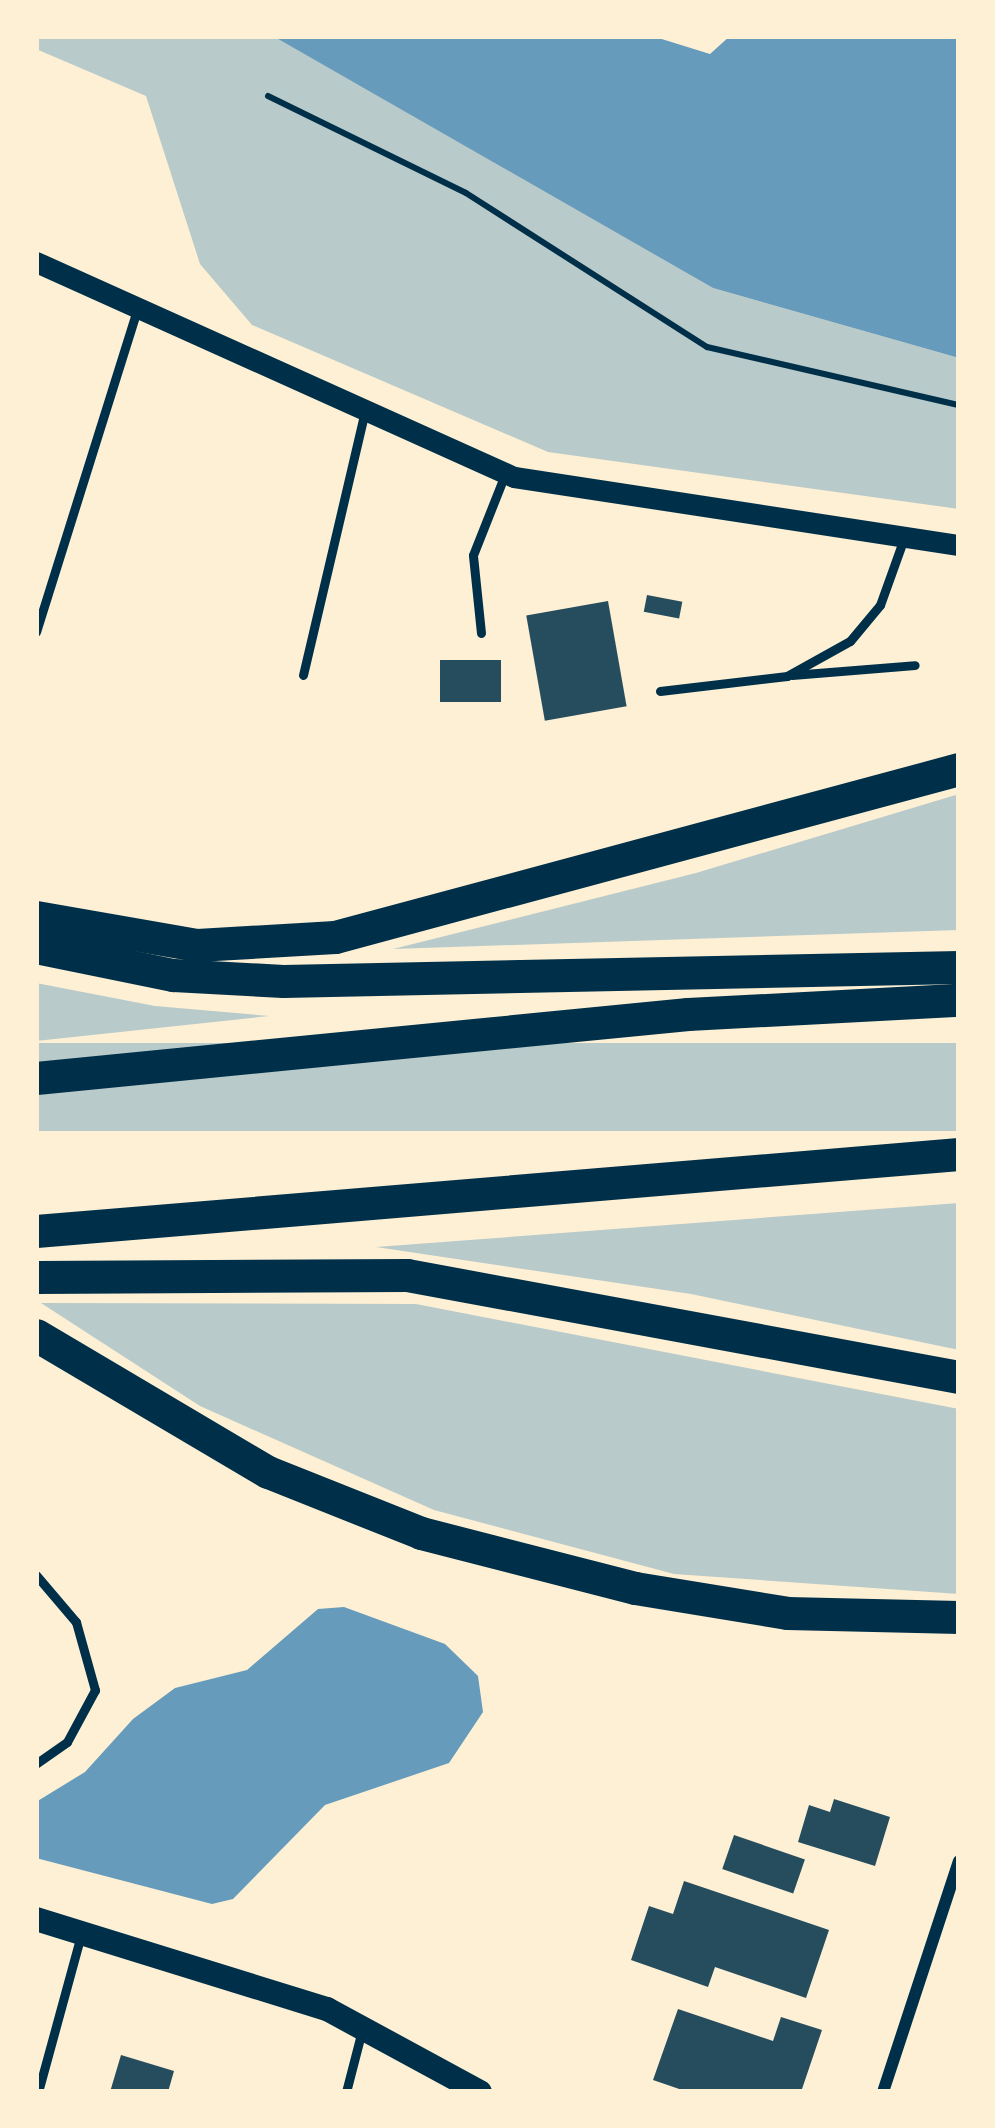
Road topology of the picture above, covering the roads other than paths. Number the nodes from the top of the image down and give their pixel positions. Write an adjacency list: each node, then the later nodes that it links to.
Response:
1 (36, 262): 2 (street)
2 (136, 313): 3 (street); 7 (lane)
3 (364, 415): 4 (street); 10 (lane)
4 (505, 474): 5 (street); 8 (lane)
5 (904, 538): 6 (street); 11 (lane)
6 (959, 545)
7 (36, 632)
8 (481, 633)
9 (915, 665): 11 (lane)
10 (303, 675)
11 (787, 676): 12 (lane)
12 (660, 692)
13 (959, 769): 14 (highway)
14 (36, 917)
15 (36, 947): 16 (highway)
16 (959, 967)
17 (959, 1000): 18 (highway)
18 (36, 1078)
19 (959, 1154): 20 (highway)
20 (36, 1231)
21 (36, 1277): 23 (highway)
22 (36, 1335): 25 (highway)
23 (959, 1377)
24 (36, 1575): 26 (lane)
25 (959, 1617)
26 (36, 1764)
27 (959, 1861): 34 (street)
28 (36, 1919): 29 (main road)
29 (82, 1933): 30 (main road); 31 (lane)
30 (363, 2025): 32 (lane); 33 (main road)
31 (38, 2092)
32 (346, 2092)
33 (480, 2092)
34 (883, 2092)

